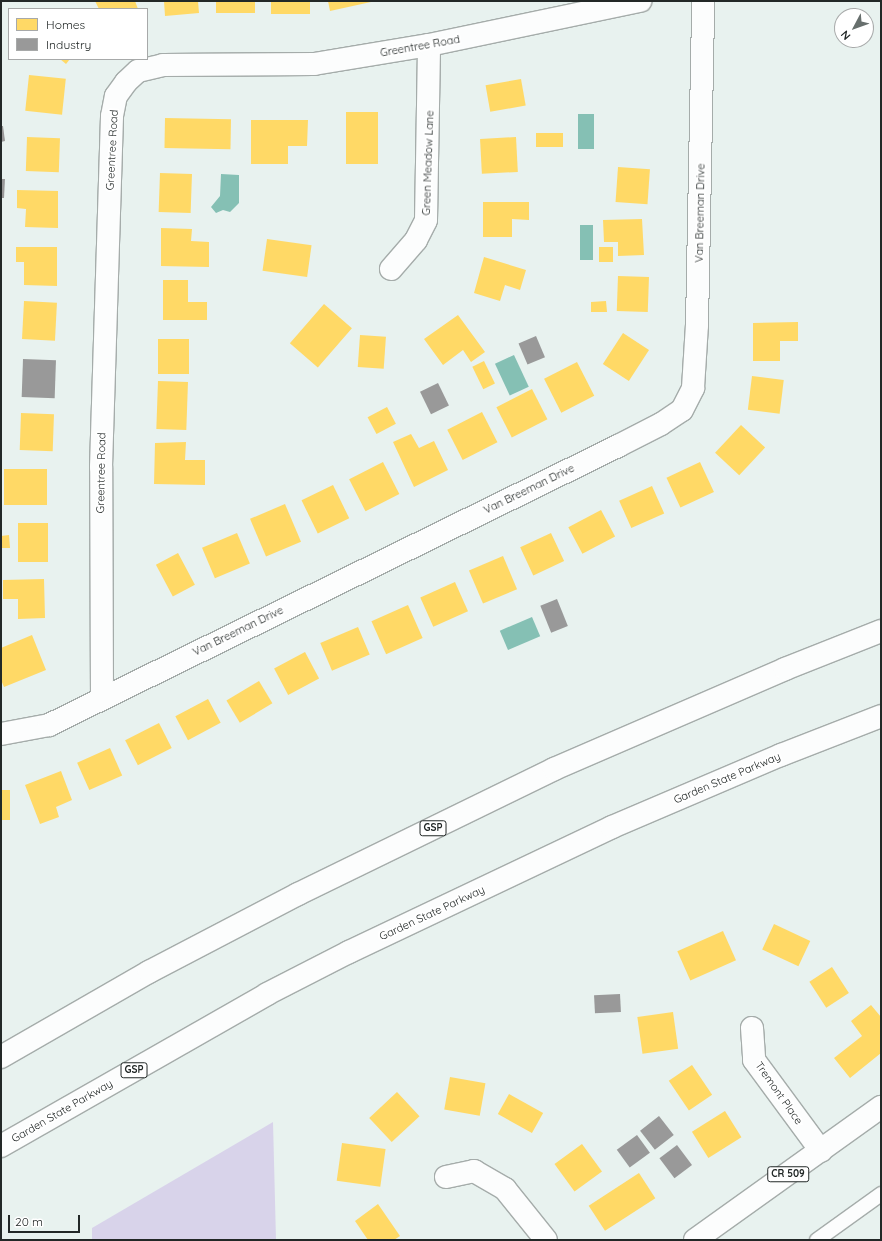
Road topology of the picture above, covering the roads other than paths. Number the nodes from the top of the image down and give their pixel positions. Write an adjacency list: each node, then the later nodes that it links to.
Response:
1 (640, 1): 3 (main road, Greentree Road)
2 (703, 1): 6 (main road, Van Breeman Drive)
3 (429, 45): 4 (main road, Green Meadow Lane); 6 (main road, Greentree Road)
4 (391, 269)
5 (881, 631): 10 (main road, GSP)
6 (102, 698): 8 (main road, Van Breeman Drive)
7 (881, 716): 12 (main road, Garden State Parkway / GSP)
8 (1, 734)
9 (752, 1028): 13 (main road, Tremont Place)
10 (1, 1057)
11 (881, 1107): 13 (main road, CR 509)
12 (1, 1146)
13 (820, 1152): 17 (main road, CR 509)
14 (446, 1177): 16 (main road)
15 (881, 1194): 18 (lane)
16 (546, 1240)
17 (694, 1240)
18 (817, 1240)

